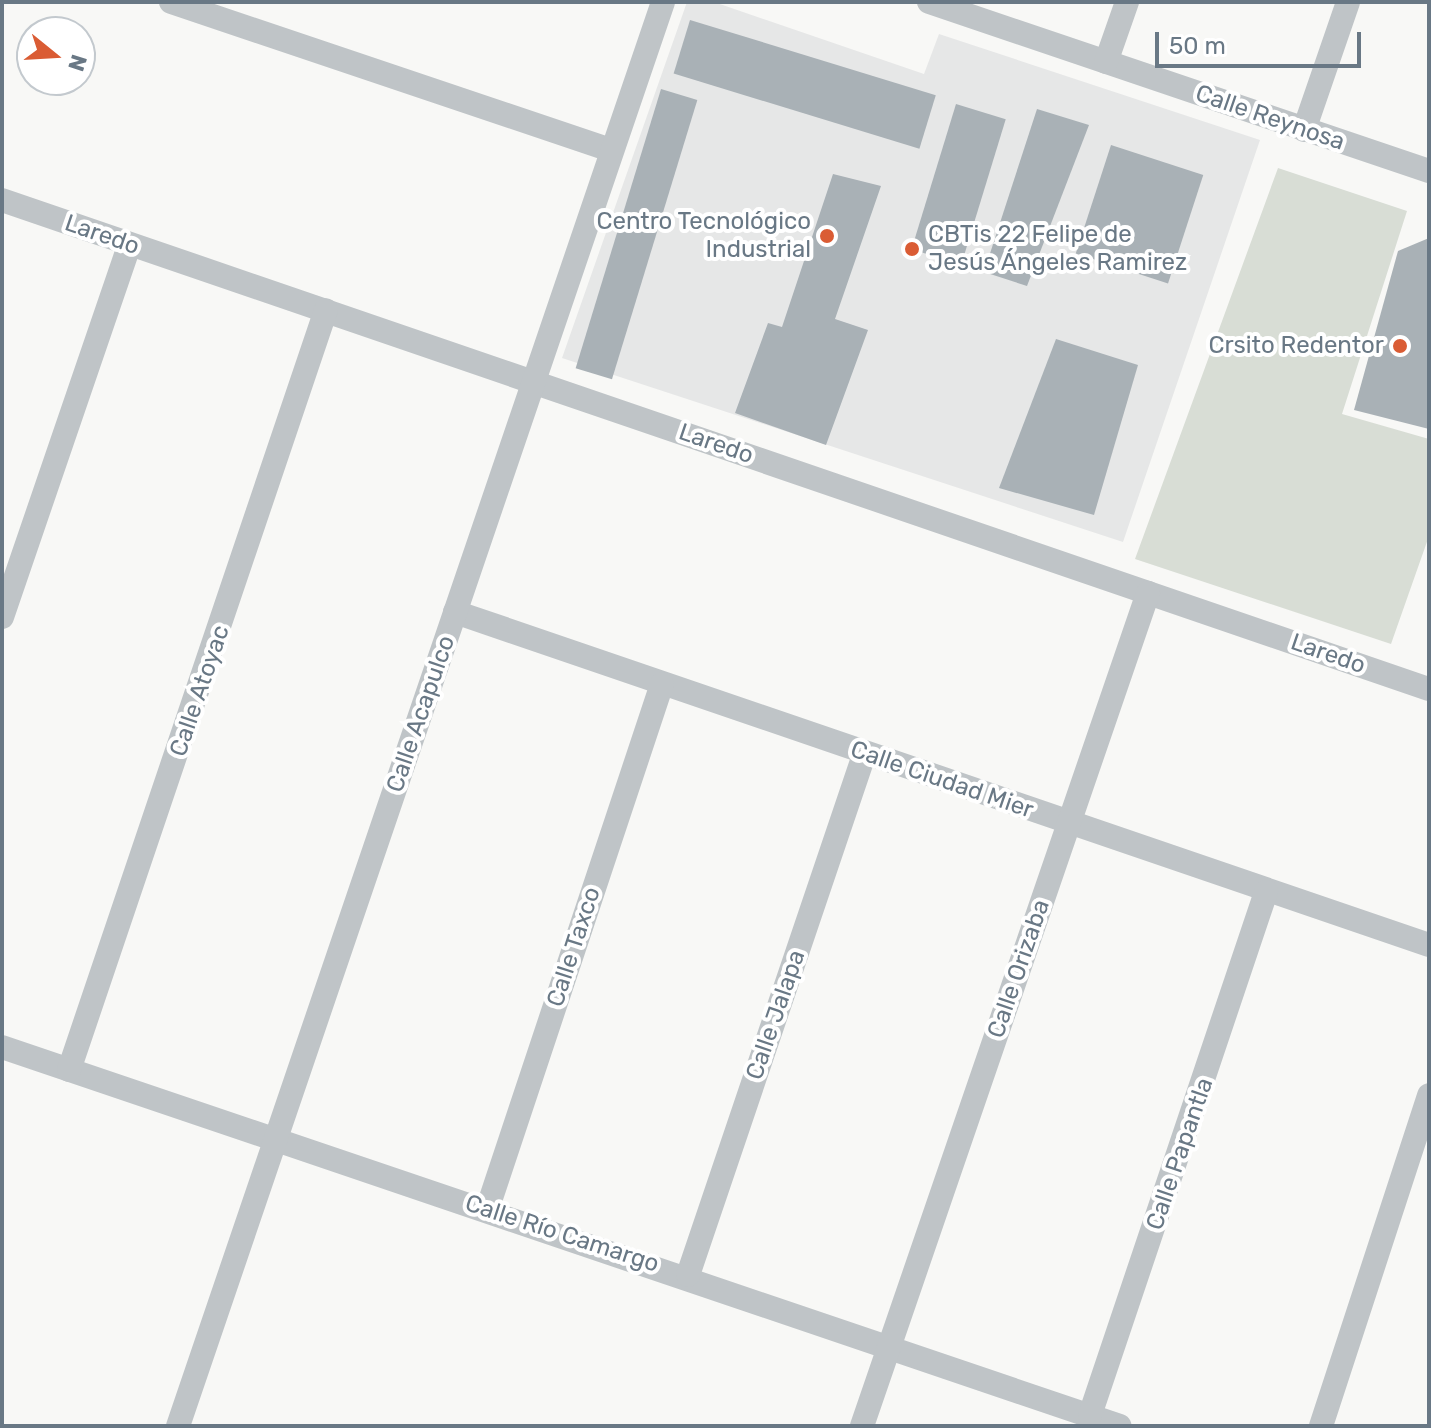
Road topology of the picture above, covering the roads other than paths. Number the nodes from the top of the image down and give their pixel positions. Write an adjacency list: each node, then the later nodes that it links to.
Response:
1 (171, 2): 8 (street)
2 (663, 2): 8 (street, Calle Acapulco)
3 (929, 2): 6 (street, Calle Reynosa)
4 (1127, 2): 6 (street)
5 (1348, 2): 7 (street)
6 (1106, 62): 7 (street, Calle Reynosa)
7 (1304, 130): 9 (street, Calle Reynosa)
8 (612, 150): 13 (street, Calle Acapulco)
9 (1429, 171)
10 (2, 200): 11 (street, Laredo)
11 (130, 244): 12 (street, Laredo); 16 (street)
12 (326, 310): 13 (street, Laredo); 24 (street, Calle Atoyac)
13 (533, 381): 14 (street, Laredo); 15 (street, Calle Acapulco)
14 (1148, 593): 18 (street, Laredo); 20 (street, Calle Orizaba)
15 (455, 612): 17 (street, Calle Ciudad Mier); 26 (street, Calle Acapulco)
16 (2, 617)
17 (662, 684): 19 (street, Calle Ciudad Mier); 27 (street, Calle Taxco)
18 (1429, 689)
19 (864, 755): 20 (street, Calle Ciudad Mier); 28 (street, Calle Jalapa)
20 (1068, 823): 21 (street, Calle Ciudad Mier); 29 (street, Calle Orizaba)
21 (1266, 892): 22 (street, Calle Ciudad Mier); 30 (street, Calle Papantla)
22 (1429, 945)
23 (2, 1047): 24 (street, Calle Río Camargo)
24 (69, 1070): 26 (street, Calle Río Camargo)
25 (1429, 1095): 34 (street)
26 (276, 1139): 27 (street, Calle Río Camargo); 31 (street, Calle Acapulco)
27 (487, 1210): 28 (street, Calle Río Camargo)
28 (688, 1275): 29 (street, Calle Río Camargo)
29 (891, 1344): 30 (street, Calle Río Camargo); 32 (street, Calle Orizaba)
30 (1090, 1415): 33 (street, Calle Río Camargo)
31 (178, 1426)
32 (862, 1426)
33 (1120, 1426)
34 (1321, 1426)

